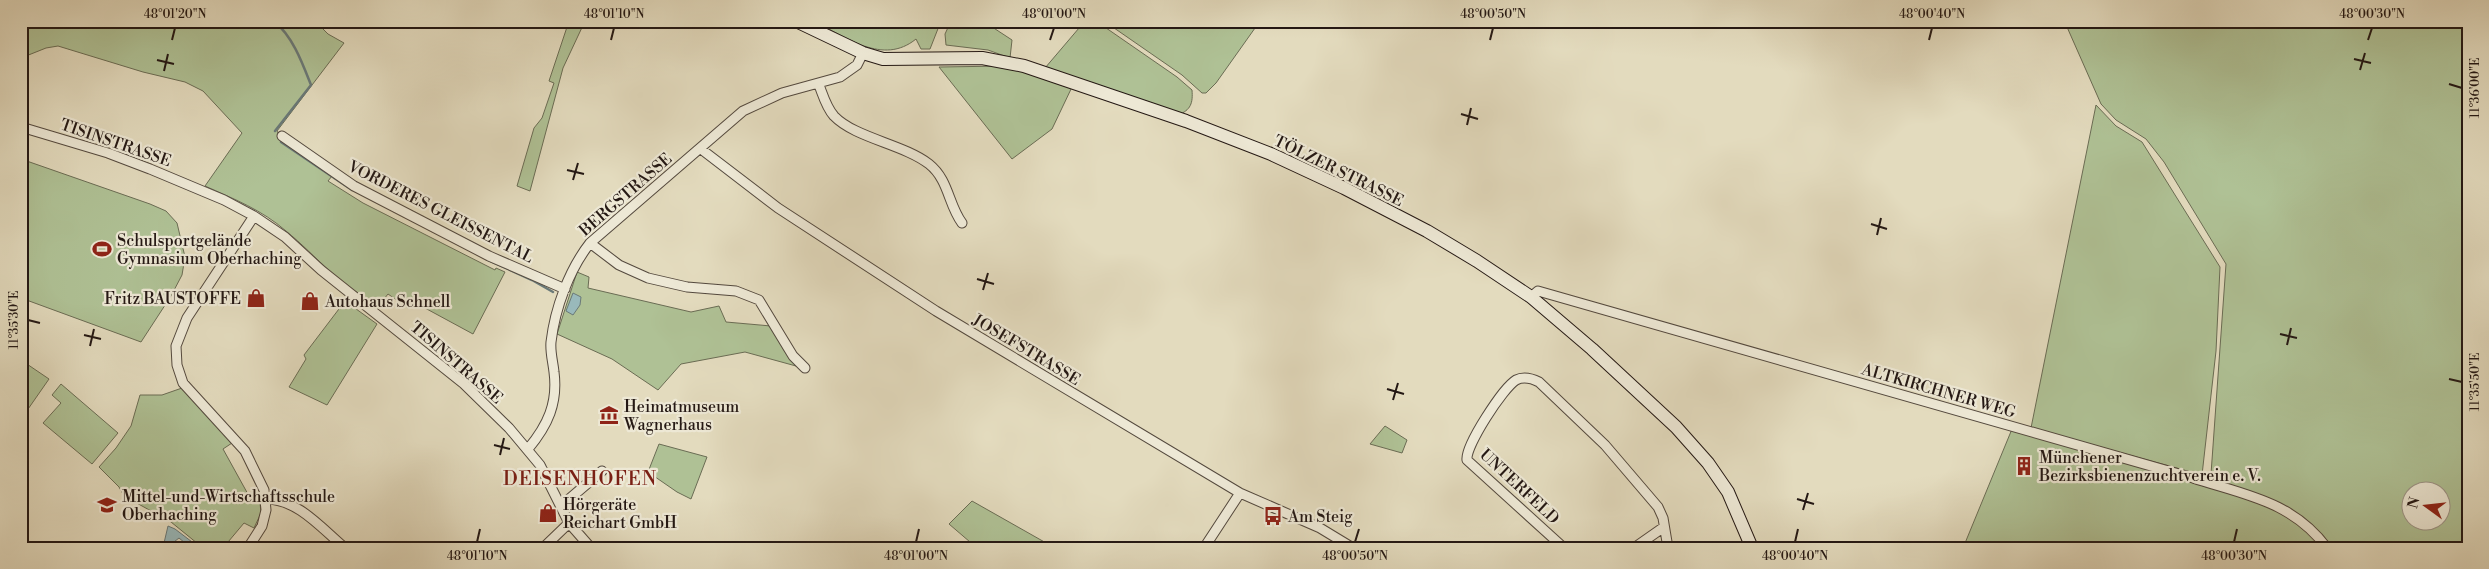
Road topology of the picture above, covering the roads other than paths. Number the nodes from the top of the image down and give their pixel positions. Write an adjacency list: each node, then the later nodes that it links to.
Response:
1 (796, 21): 2 (main road, TÖLZER STRASSE)
2 (863, 53): 3 (street, BERGSTRASSE); 11 (main road, TÖLZER STRASSE)
3 (819, 84): 6 (street, BERGSTRASSE); 8 (street)
4 (21, 127): 7 (street, TISINSTRASSE)
5 (282, 136): 10 (street, VORDERES GLEISSENTAL)
6 (701, 149): 9 (street, BERGSTRASSE); 15 (street, JOSEFSTRASSE)
7 (254, 216): 13 (street, TISINSTRASSE); 16 (street)
8 (962, 223)
9 (590, 243): 10 (street, BERGSTRASSE); 12 (street)
10 (565, 289): 13 (street, BERGSTRASSE)
11 (1531, 297): 31 (main road, TÖLZER STRASSE); 32 (street, ALTKIRCHNER WEG)
12 (805, 368)
13 (528, 448): 17 (street, TISINSTRASSE)
14 (602, 471): 17 (street)
15 (1240, 493): 26 (street); 27 (street, JOSEFSTRASSE)
16 (266, 499): 22 (street); 23 (street)
17 (561, 506): 18 (street, TISINSTRASSE)
18 (569, 522): 24 (street); 25 (street, TISINSTRASSE)
19 (1664, 527): 28 (street, UNTERFELD); 29 (street); 30 (street)
20 (21, 542): 21 (street)
21 (28, 548)
22 (248, 548)
23 (345, 548)
24 (544, 548)
25 (591, 548)
26 (1204, 548)
27 (1353, 548)
28 (1564, 548)
29 (1634, 548)
30 (1668, 548)
31 (1752, 548)
32 (2327, 548)

